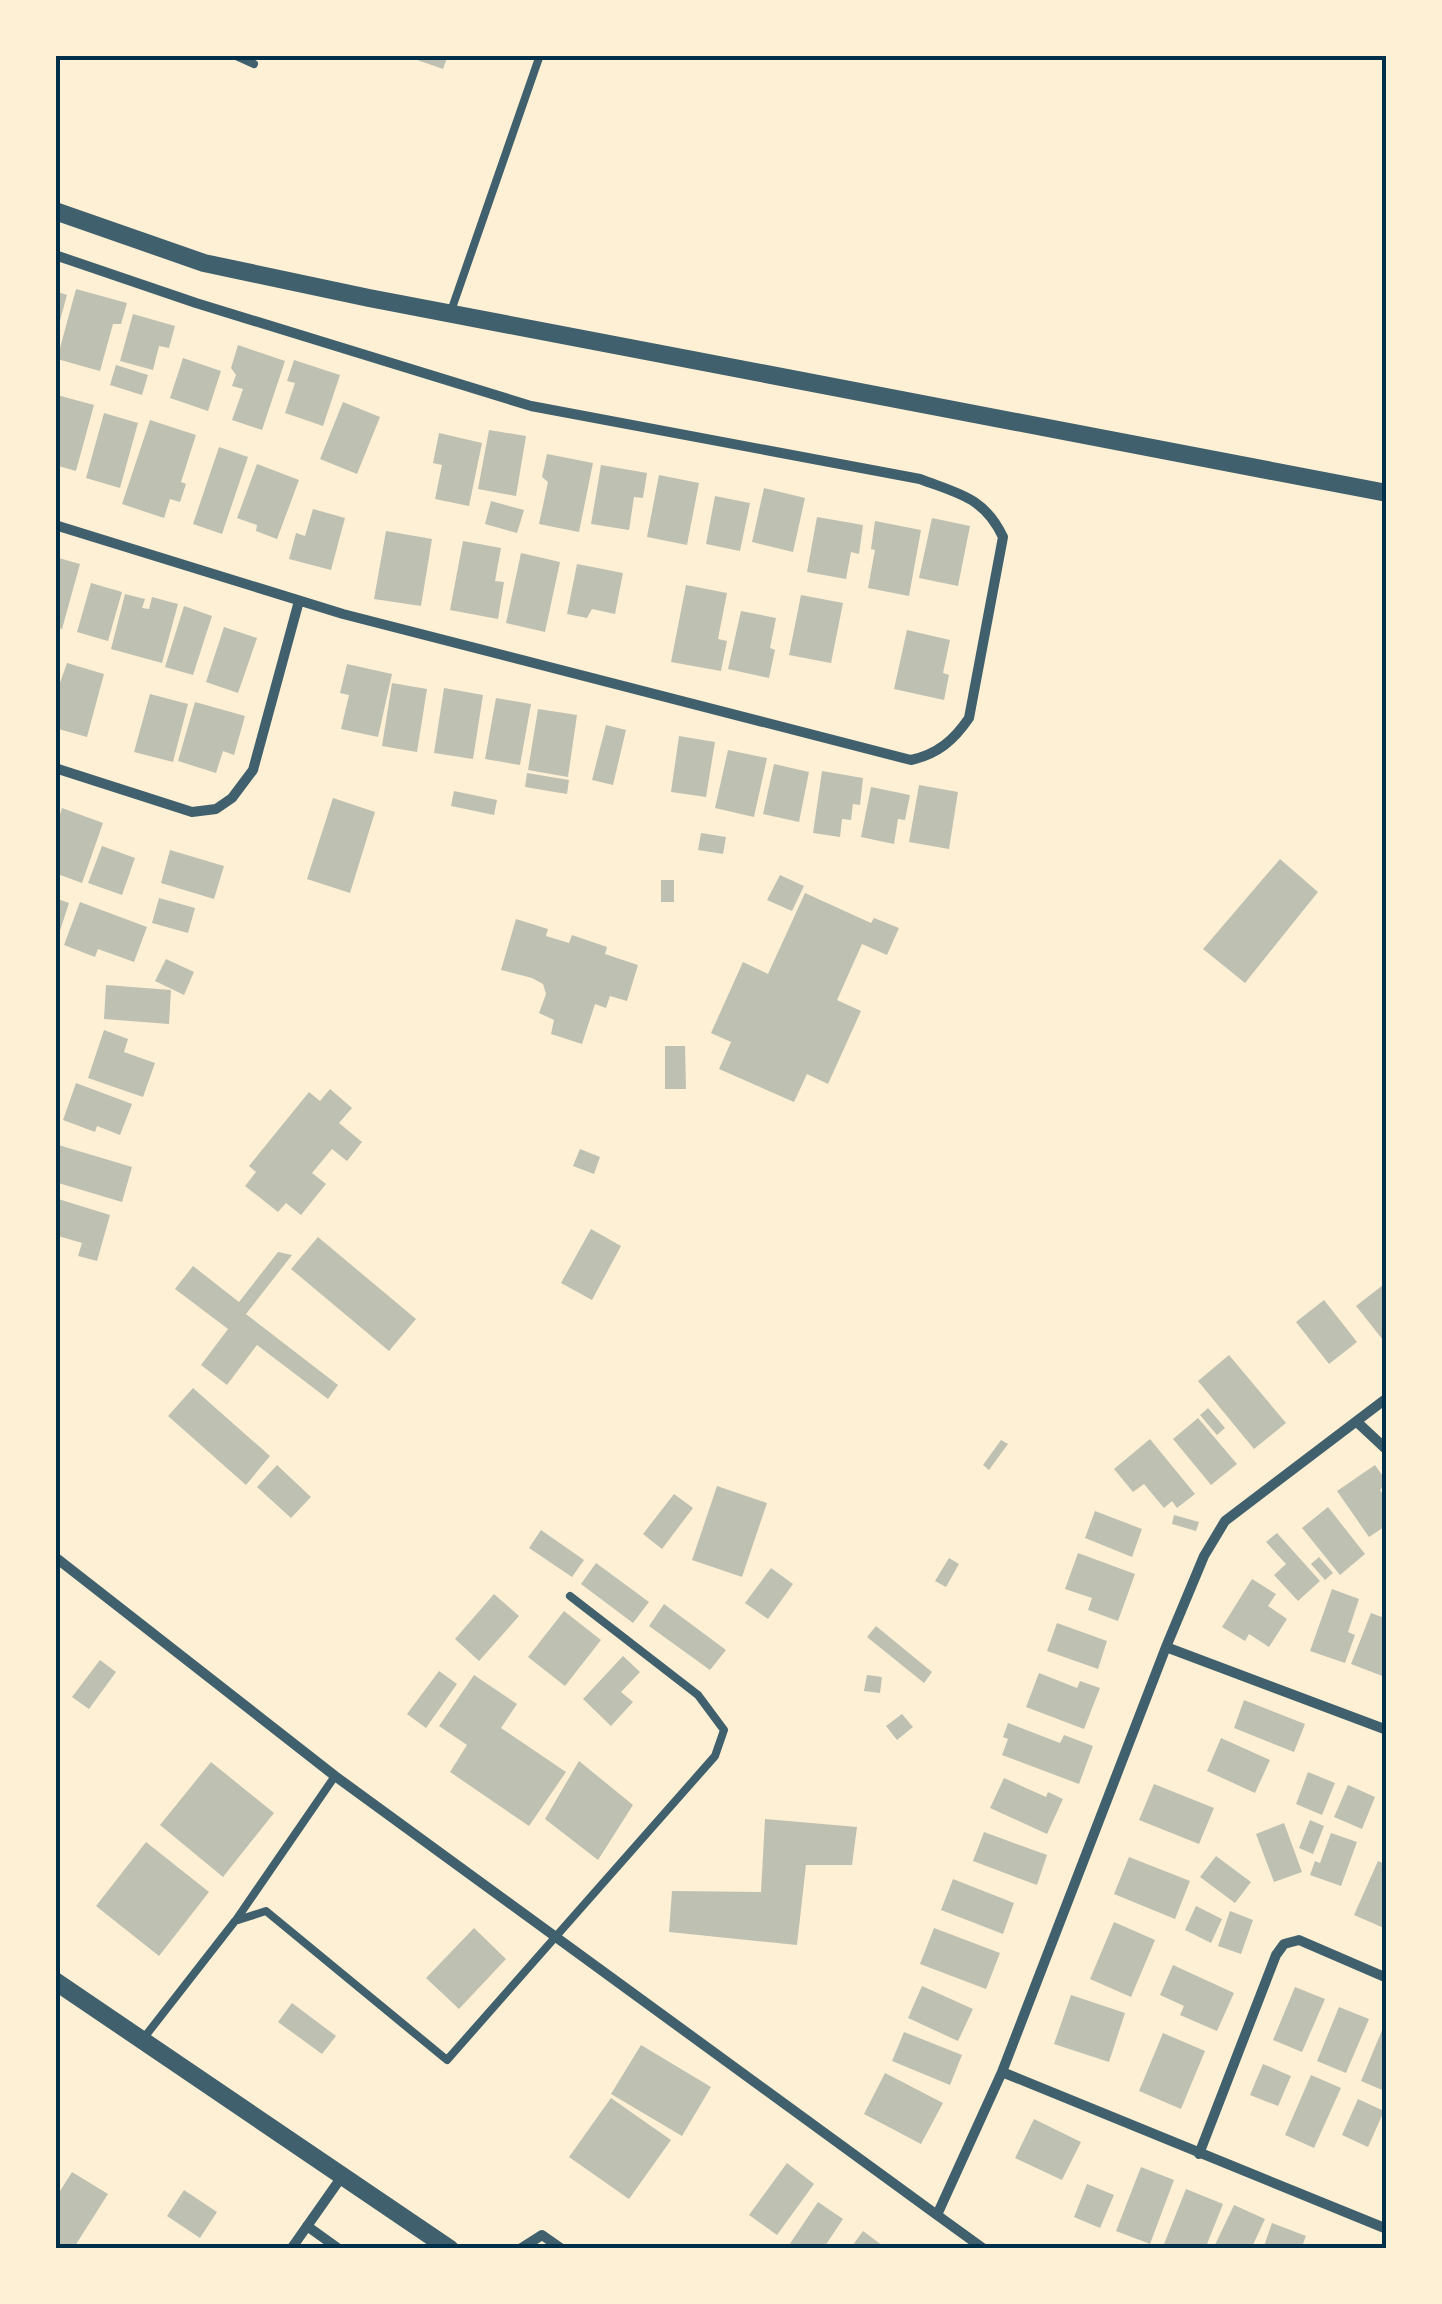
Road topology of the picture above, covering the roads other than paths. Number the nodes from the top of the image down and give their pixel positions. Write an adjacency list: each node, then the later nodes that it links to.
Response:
1 (234, 55): 3 (lane)
2 (540, 55): 6 (lane)
3 (254, 64)
4 (55, 211): 6 (street)
5 (55, 255): 9 (street)
6 (450, 315): 7 (street)
7 (1387, 493)
8 (55, 525): 9 (street)
9 (299, 600): 10 (street)
10 (55, 768)
11 (1387, 1398): 12 (street)
12 (1357, 1422): 13 (street); 16 (street)
13 (1387, 1450)
14 (55, 1557): 18 (street)
15 (570, 1596): 20 (lane)
16 (1166, 1646): 17 (street); 24 (street)
17 (1387, 1730)
18 (335, 1776): 19 (lane); 20 (street)
19 (235, 1921): 20 (lane); 23 (lane)
20 (553, 1936): 27 (street)
21 (1387, 1978): 25 (street)
22 (55, 1981): 23 (street)
23 (143, 2039): 26 (street)
24 (1002, 2072): 25 (street); 27 (street)
25 (1199, 2154): 29 (street)
26 (342, 2175): 28 (street); 32 (street)
27 (937, 2215): 35 (street)
28 (307, 2226): 30 (street); 31 (street)
29 (1387, 2229)
30 (291, 2249)
31 (339, 2249)
32 (450, 2249)
33 (520, 2249): 34 (street)
34 (562, 2249)
35 (984, 2249)

